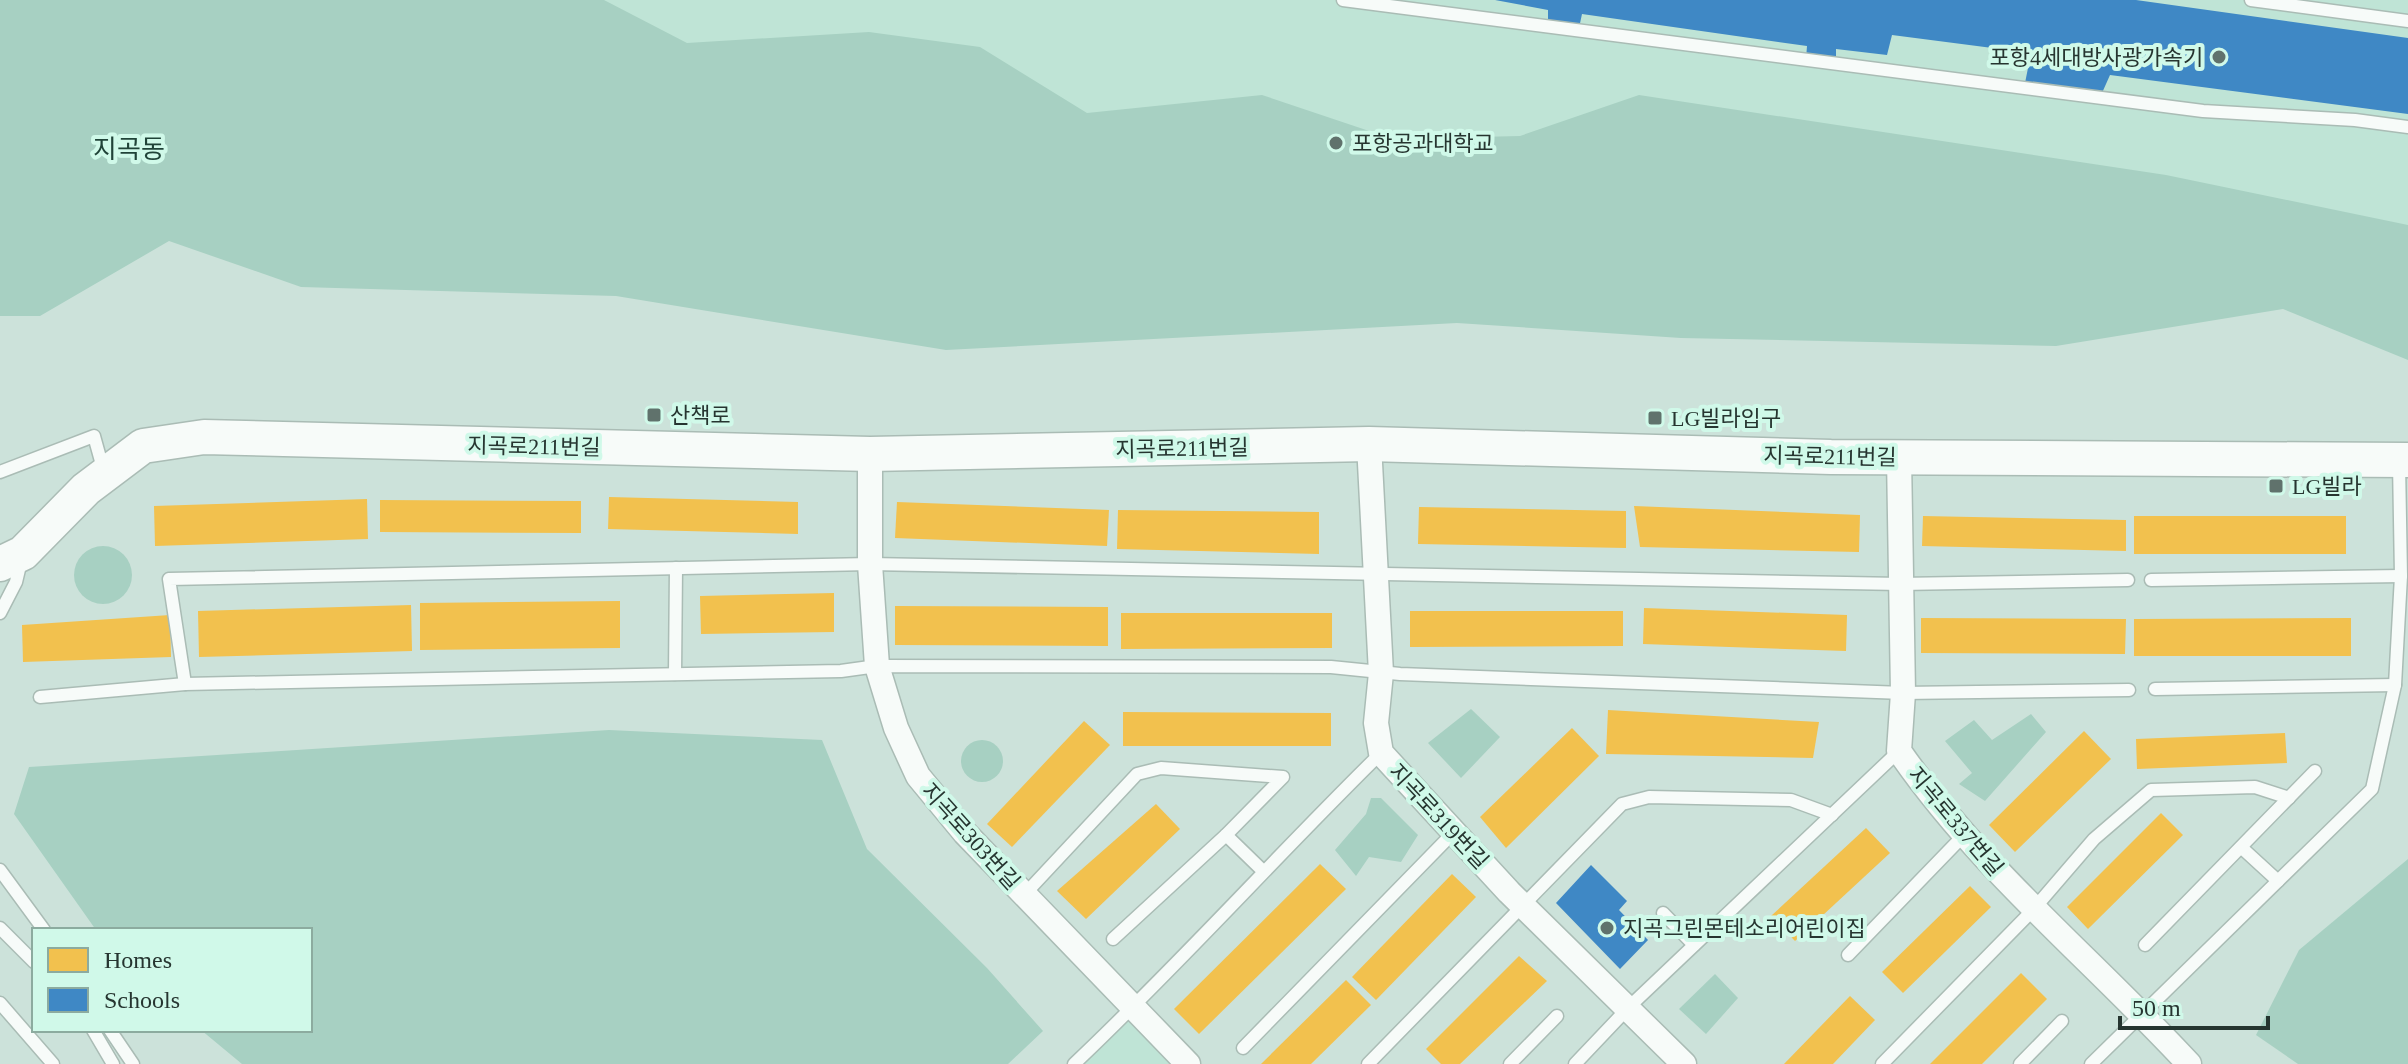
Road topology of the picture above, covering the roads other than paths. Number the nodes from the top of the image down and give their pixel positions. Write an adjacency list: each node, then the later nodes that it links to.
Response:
1 (1343, 0): 4 (lane)
2 (2251, 0): 3 (lane)
3 (2408, 21)
4 (2408, 127)
5 (1369, 444): 6 (main road, 지곡로211번길); 7 (main road, 지곡로211번길); 15 (street, 지곡로319번길)
6 (870, 454): 10 (main road, 지곡로211번길); 13 (street, 지곡로303번길)
7 (1899, 457): 8 (main road, 지곡로211번길); 19 (street, 지곡로337번길)
8 (2404, 460): 12 (lane)
9 (0, 472): 10 (lane)
10 (104, 475): 11 (main road, 지곡로211번길)
11 (12, 558): 20 (lane)
12 (2404, 559): 16 (lane)
13 (870, 564): 14 (lane); 15 (lane); 21 (street, 지곡로303번길)
14 (676, 568): 24 (lane); 25 (lane)
15 (1377, 575): 19 (lane); 23 (street, 지곡로319번길)
16 (2401, 576): 18 (lane); 22 (lane)
17 (2128, 580): 19 (lane)
18 (2151, 580)
19 (1900, 584): 29 (street, 지곡로337번길)
20 (0, 613)
21 (877, 666): 23 (lane); 24 (lane); 43 (street, 지곡로303번길)
22 (2402, 667): 26 (lane)
23 (1381, 673): 29 (lane); 32 (street, 지곡로319번길)
24 (675, 674): 25 (lane)
25 (185, 684): 30 (lane)
26 (2395, 685): 27 (lane); 42 (lane)
27 (2155, 689)
28 (2129, 690): 29 (lane)
29 (1903, 693): 31 (street, 지곡로337번길)
30 (40, 697)
31 (1899, 751): 35 (lane); 38 (street, 지곡로337번길)
32 (1381, 753): 36 (street, 지곡로319번길); 41 (lane)
33 (2315, 771): 34 (lane)
34 (2289, 798): 39 (lane); 45 (lane)
35 (1832, 815): 44 (lane); 50 (lane)
36 (1454, 832): 44 (street, 지곡로319번길); 62 (lane)
37 (1226, 835): 41 (lane); 43 (lane); 49 (lane)
38 (1964, 835): 45 (street, 지곡로337번길); 52 (lane)
39 (2242, 848): 42 (lane); 51 (lane)
40 (0, 870): 48 (lane)
41 (1262, 870): 56 (lane)
42 (2278, 881): 57 (lane)
43 (1024, 895): 56 (street, 지곡로303번길)
44 (1525, 907): 55 (street, 지곡로319번길); 68 (lane)
45 (2032, 911): 57 (street, 지곡로337번길); 72 (lane)
46 (1663, 913): 50 (lane)
47 (0, 928): 53 (lane)
48 (43, 928)
49 (1113, 939)
50 (1694, 945): 55 (lane)
51 (2145, 945)
52 (1848, 955)
53 (32, 960)
54 (0, 1003): 63 (lane)
55 (1629, 1007): 70 (lane); 71 (street, 지곡로319번길)
56 (1132, 1009): 66 (lane); 67 (street, 지곡로303번길)
57 (2142, 1014): 74 (lane); 75 (street, 지곡로337번길)
58 (1557, 1016): 69 (lane)
59 (2062, 1021): 73 (lane)
60 (94, 1032): 64 (lane)
61 (111, 1032): 65 (lane)
62 (1243, 1048)
63 (53, 1064)
64 (113, 1064)
65 (133, 1064)
66 (1074, 1064)
67 (1188, 1064)
68 (1368, 1064)
69 (1510, 1064)
70 (1575, 1064)
71 (1684, 1064)
72 (1882, 1064)
73 (2020, 1064)
74 (2091, 1064)
75 (2189, 1064)

